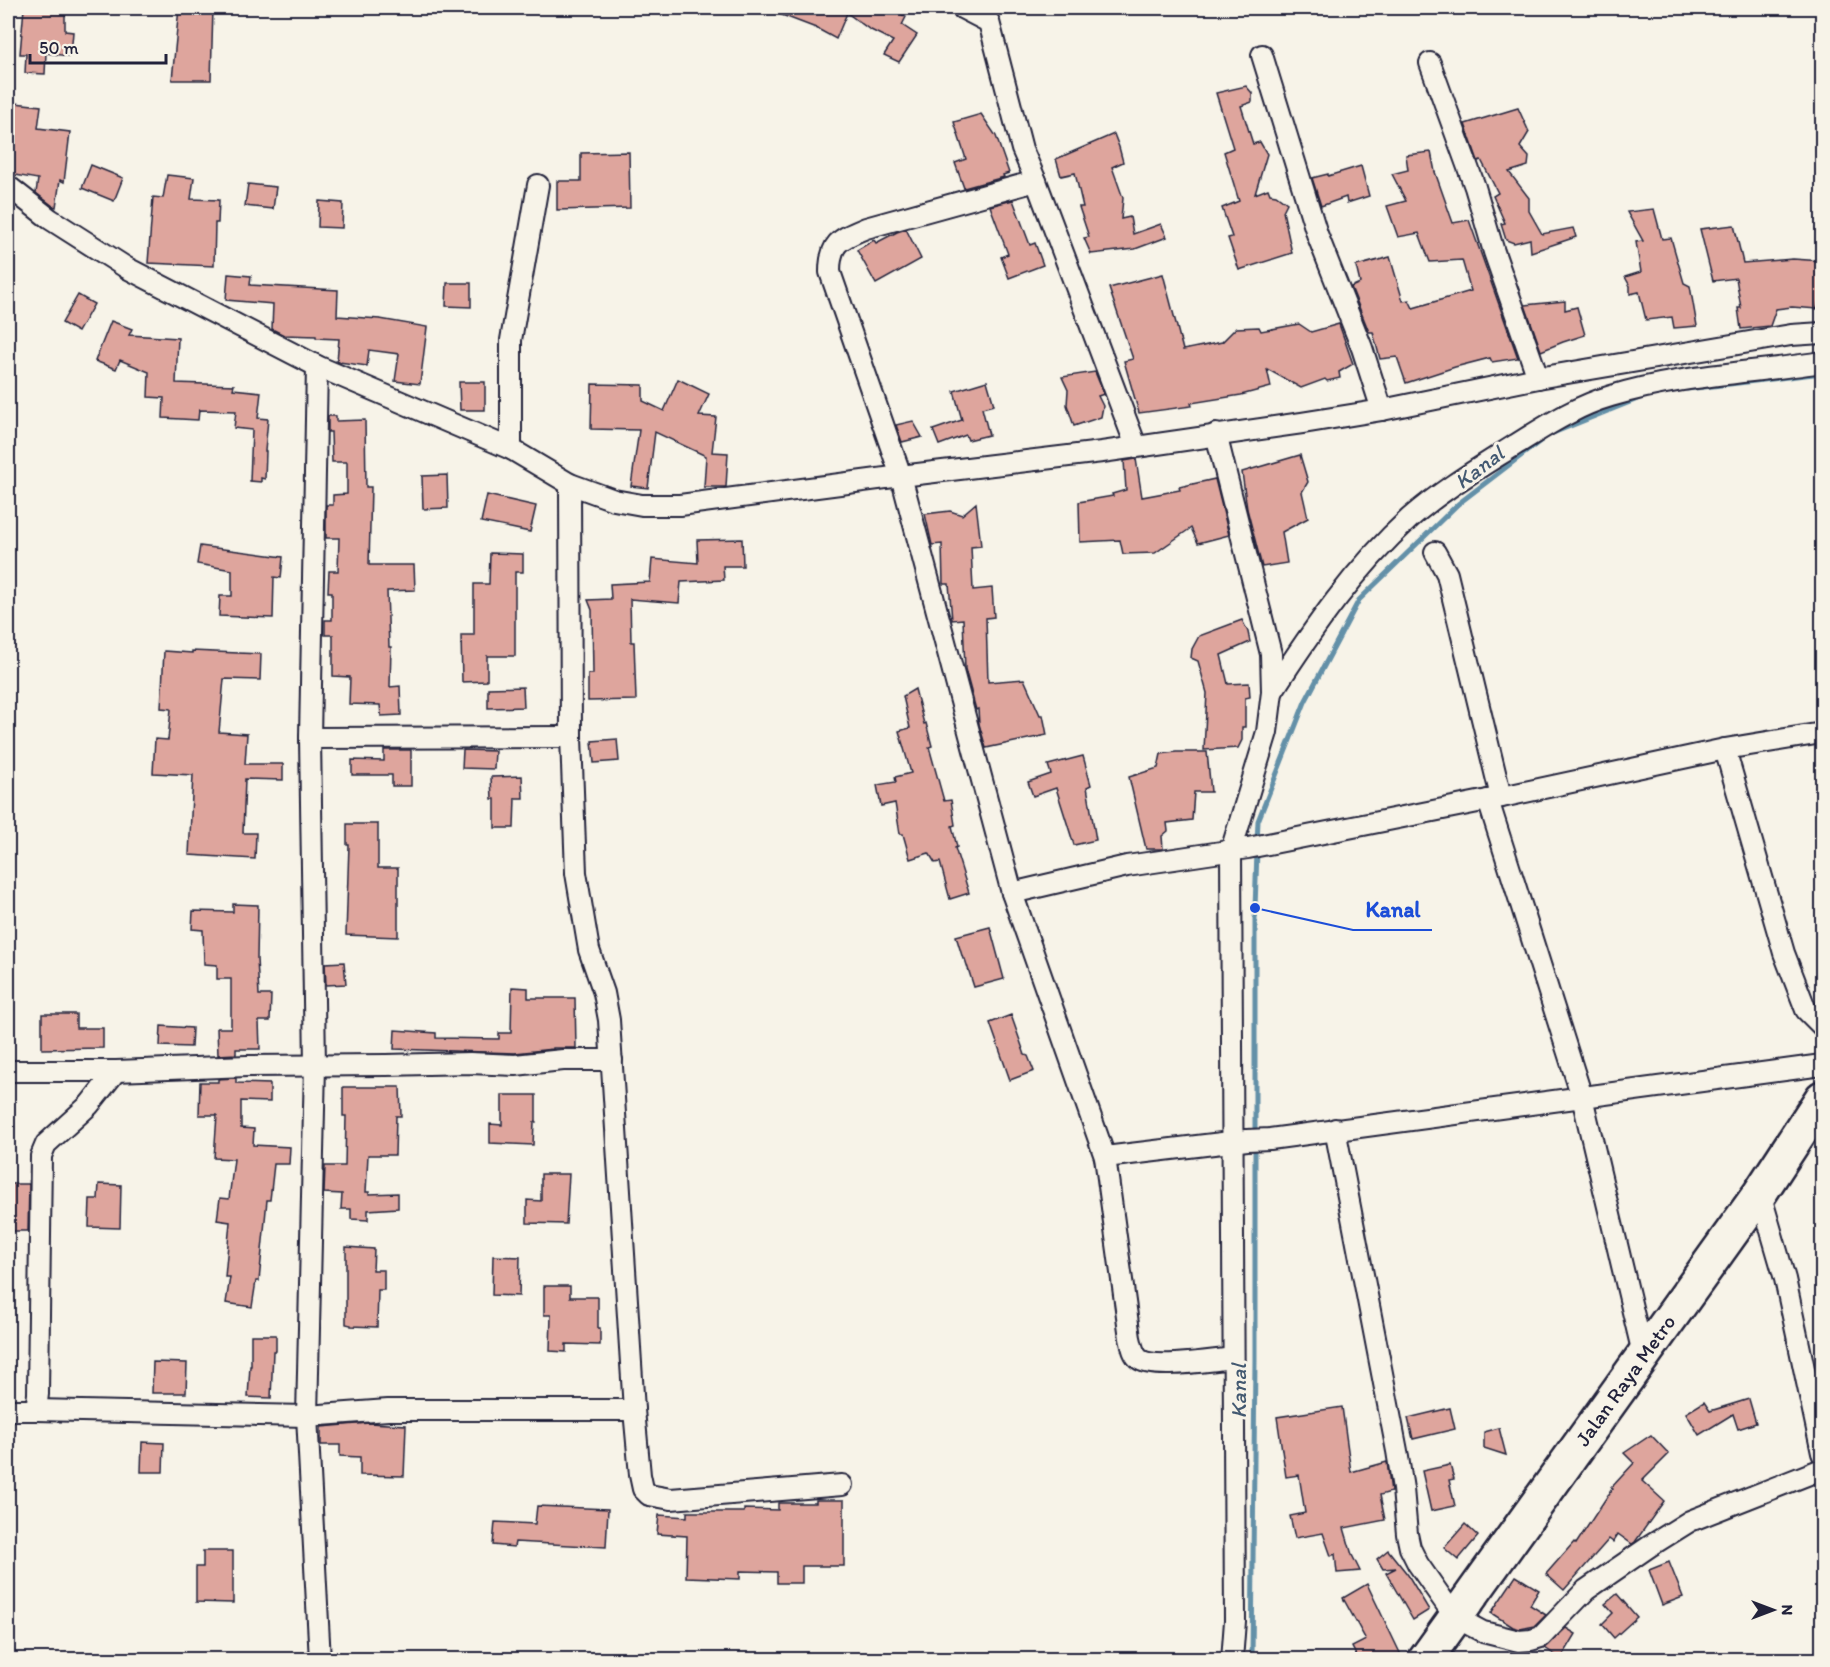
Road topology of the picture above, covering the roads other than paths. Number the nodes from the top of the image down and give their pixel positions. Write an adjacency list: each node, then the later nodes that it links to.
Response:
1 (962, 8): 2 (street)
2 (993, 15): 5 (street)
3 (1262, 55): 12 (street)
4 (1430, 63): 11 (street)
5 (1036, 181): 14 (street); 16 (street)
6 (538, 185): 15 (street)
7 (8, 186): 10 (street)
8 (1822, 333): 11 (street)
9 (1822, 362): 19 (street)
10 (317, 366): 15 (street); 22 (street)
11 (1538, 378): 12 (street)
12 (1382, 410): 13 (street)
13 (1216, 434): 14 (street); 19 (street)
14 (1136, 446): 16 (street)
15 (511, 449): 17 (street)
16 (901, 476): 17 (street); 26 (street)
17 (570, 484): 21 (street)
18 (1435, 552): 24 (street)
19 (1272, 692): 25 (street)
20 (1822, 733): 23 (street)
21 (571, 737): 22 (street); 28 (street)
22 (310, 738): 29 (street)
23 (1725, 749): 24 (street); 27 (street)
24 (1494, 798): 25 (street); 33 (street)
25 (1240, 849): 26 (street); 36 (street)
26 (1012, 893): 37 (street)
27 (1822, 1026)
28 (612, 1060): 29 (street); 43 (street)
29 (315, 1065): 32 (street); 44 (street)
30 (1822, 1065): 33 (street)
31 (8, 1071): 32 (street)
32 (116, 1071): 42 (street)
33 (1582, 1097): 35 (street); 39 (street)
34 (1822, 1098): 38 (highway, Jalan Raya Metro)
35 (1335, 1129): 36 (street); 48 (street)
36 (1240, 1141): 37 (street); 40 (street)
37 (1106, 1158): 40 (street)
38 (1760, 1193): 39 (highway, Jalan Raya Metro); 45 (street)
39 (1644, 1354): 48 (highway, Jalan Raya Metro)
40 (1233, 1358): 50 (street)
41 (8, 1410): 42 (street)
42 (36, 1410): 44 (street)
43 (634, 1410): 44 (street); 47 (street)
44 (307, 1416): 49 (street)
45 (1822, 1453)
46 (1822, 1470): 48 (street)
47 (842, 1485)
48 (1455, 1617): 51 (highway, Jalan Raya Metro)
49 (320, 1659)
50 (1232, 1659)
51 (1425, 1659)

